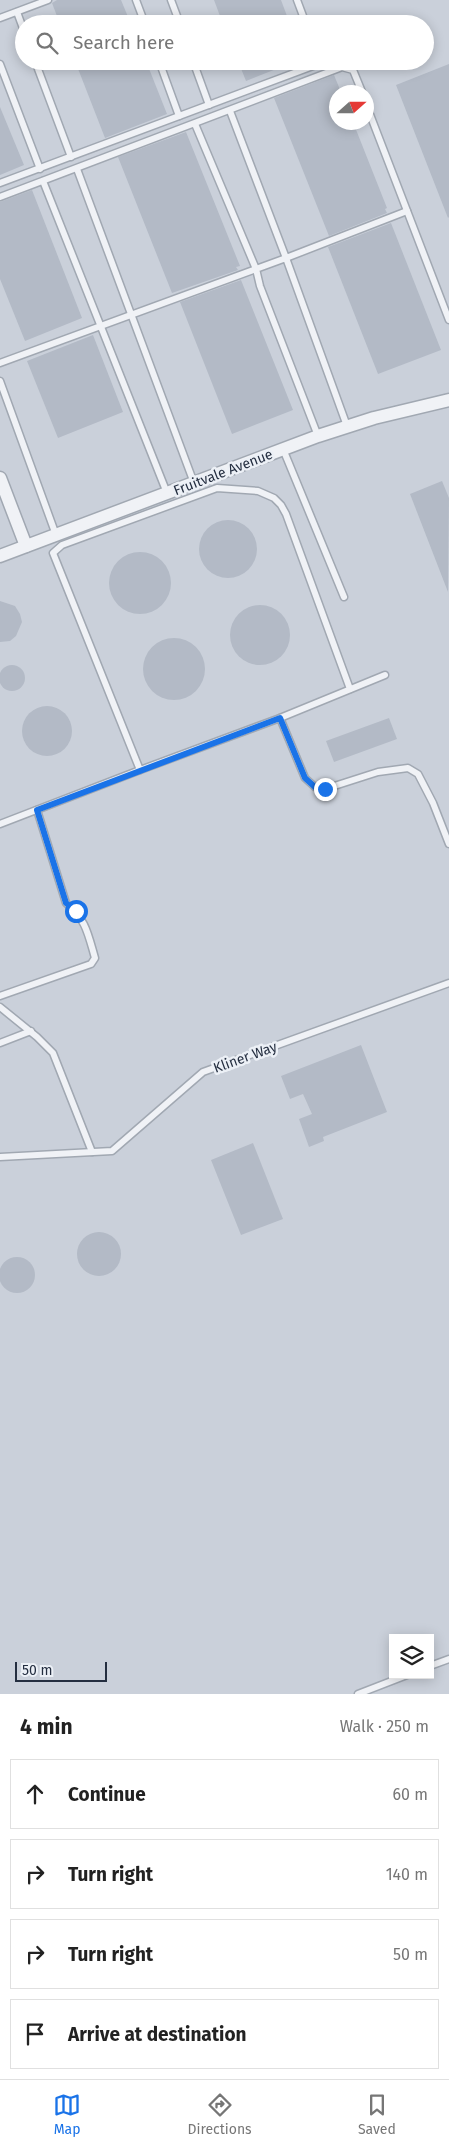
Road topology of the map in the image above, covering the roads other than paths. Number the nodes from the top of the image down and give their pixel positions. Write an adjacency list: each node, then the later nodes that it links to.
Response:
1 (48, 0): 5 (lane)
2 (136, 0): 7 (lane)
3 (171, 0): 8 (lane)
4 (297, 0): 9 (lane)
5 (17, 12): 6 (lane); 10 (lane)
6 (18, 15)
7 (142, 15)
8 (177, 15)
9 (303, 15)
10 (0, 18)
11 (0, 64): 25 (lane)
12 (38, 70): 24 (lane)
13 (161, 70): 21 (lane)
14 (196, 70): 19 (lane)
15 (302, 70): 19 (lane)
16 (337, 70): 20 (lane)
17 (353, 70): 18 (lane)
18 (359, 85)
19 (210, 105): 21 (lane)
20 (230, 111): 22 (lane); 31 (lane)
21 (179, 116): 24 (lane)
22 (195, 124): 26 (lane); 32 (lane)
23 (374, 125): 30 (lane)
24 (71, 157): 25 (lane)
25 (40, 168): 28 (lane)
26 (77, 169): 27 (lane); 33 (lane)
27 (43, 181): 29 (lane); 35 (lane)
28 (0, 183)
29 (0, 197)
30 (407, 211): 31 (lane); 34 (lane)
31 (286, 258): 32 (lane); 39 (lane)
32 (256, 269): 33 (lane); 40 (lane)
33 (132, 314): 35 (lane); 43 (lane)
34 (449, 320)
35 (100, 326): 36 (lane); 44 (lane)
36 (0, 363)
37 (0, 381): 45 (lane)
38 (449, 400): 39 (street, Fruitvale Avenue)
39 (348, 426): 40 (street, Fruitvale Avenue)
40 (318, 436): 41 (street, Fruitvale Avenue)
41 (283, 449): 43 (street, Fruitvale Avenue); 48 (lane)
42 (0, 478): 46 (street)
43 (194, 483): 44 (street, Fruitvale Avenue)
44 (167, 493): 45 (street, Fruitvale Avenue)
45 (56, 535): 46 (street, Fruitvale Avenue)
46 (26, 546): 47 (street, Fruitvale Avenue)
47 (0, 556)
48 (344, 596)
49 (385, 675): 50 (lane)
50 (350, 689): 51 (lane); 52 (lane)
51 (280, 718): 52 (lane); 55 (lane)
52 (140, 770): 53 (lane)
53 (37, 810): 54 (lane); 57 (lane)
54 (0, 824)
55 (449, 844)
56 (449, 983): 61 (lane, Kliner Way)
57 (0, 996)
58 (0, 1007): 59 (lane)
59 (31, 1032): 60 (lane); 61 (lane)
60 (0, 1043)
61 (92, 1152): 62 (lane, Kliner Way)
62 (0, 1156)
63 (449, 1659): 64 (lane)
64 (434, 1665)
65 (397, 1679): 66 (lane)
66 (358, 1694)

